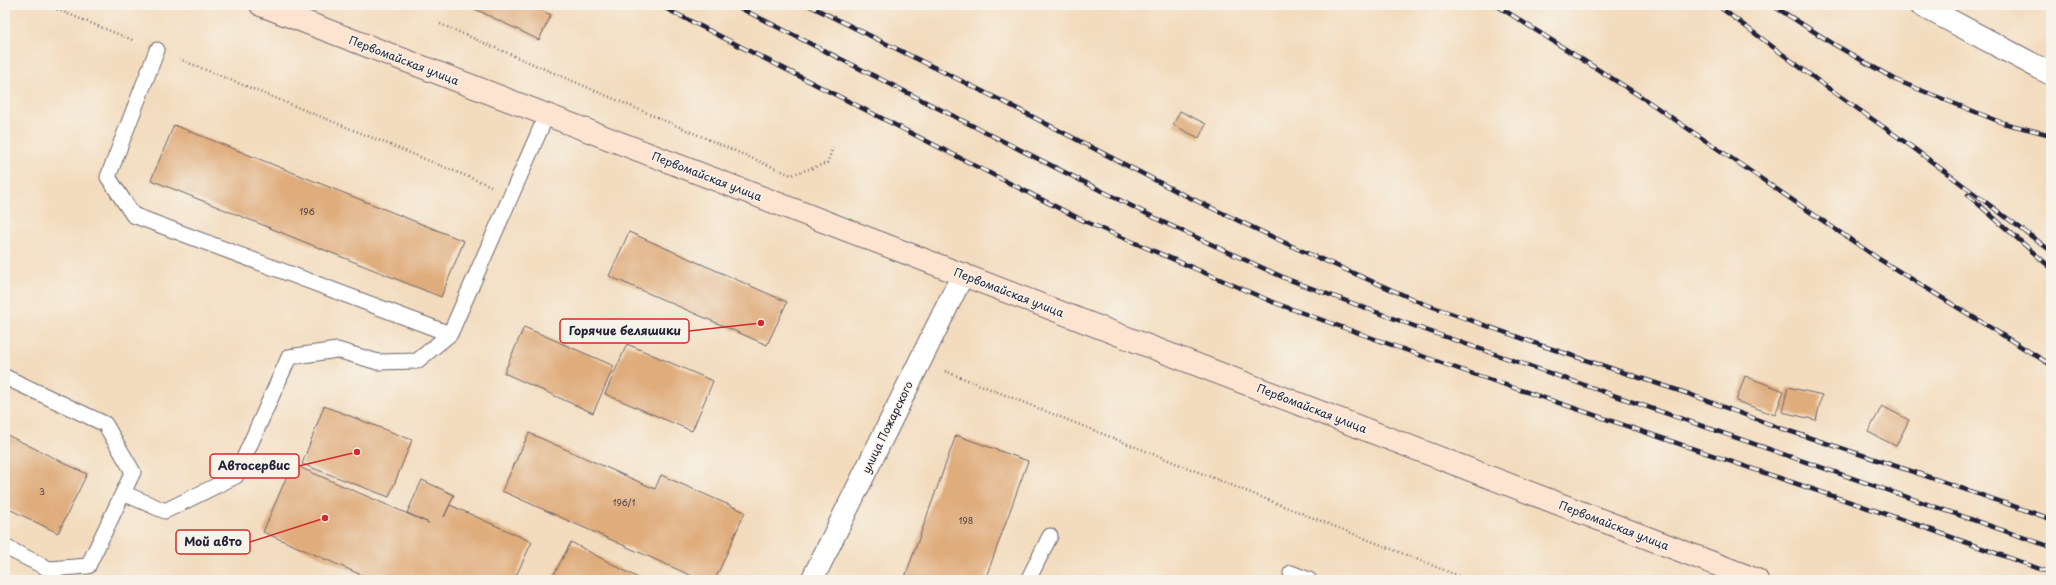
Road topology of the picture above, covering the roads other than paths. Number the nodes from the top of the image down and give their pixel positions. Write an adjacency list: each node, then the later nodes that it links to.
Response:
1 (261, 5): 5 (main road, Первомайская улица)
2 (1921, 5): 4 (street)
3 (157, 50): 7 (lane)
4 (2051, 74)
5 (547, 114): 6 (main road, Первомайская улица); 7 (lane)
6 (963, 274): 13 (street, улица Пожарского); 16 (main road, Первомайская улица)
7 (450, 334): 9 (lane)
8 (5, 377): 9 (lane)
9 (122, 493): 11 (lane)
10 (1050, 536): 14 (lane)
11 (5, 547)
12 (1291, 573): 15 (lane)
13 (812, 580)
14 (1028, 580)
15 (1309, 580)
16 (1757, 580)

